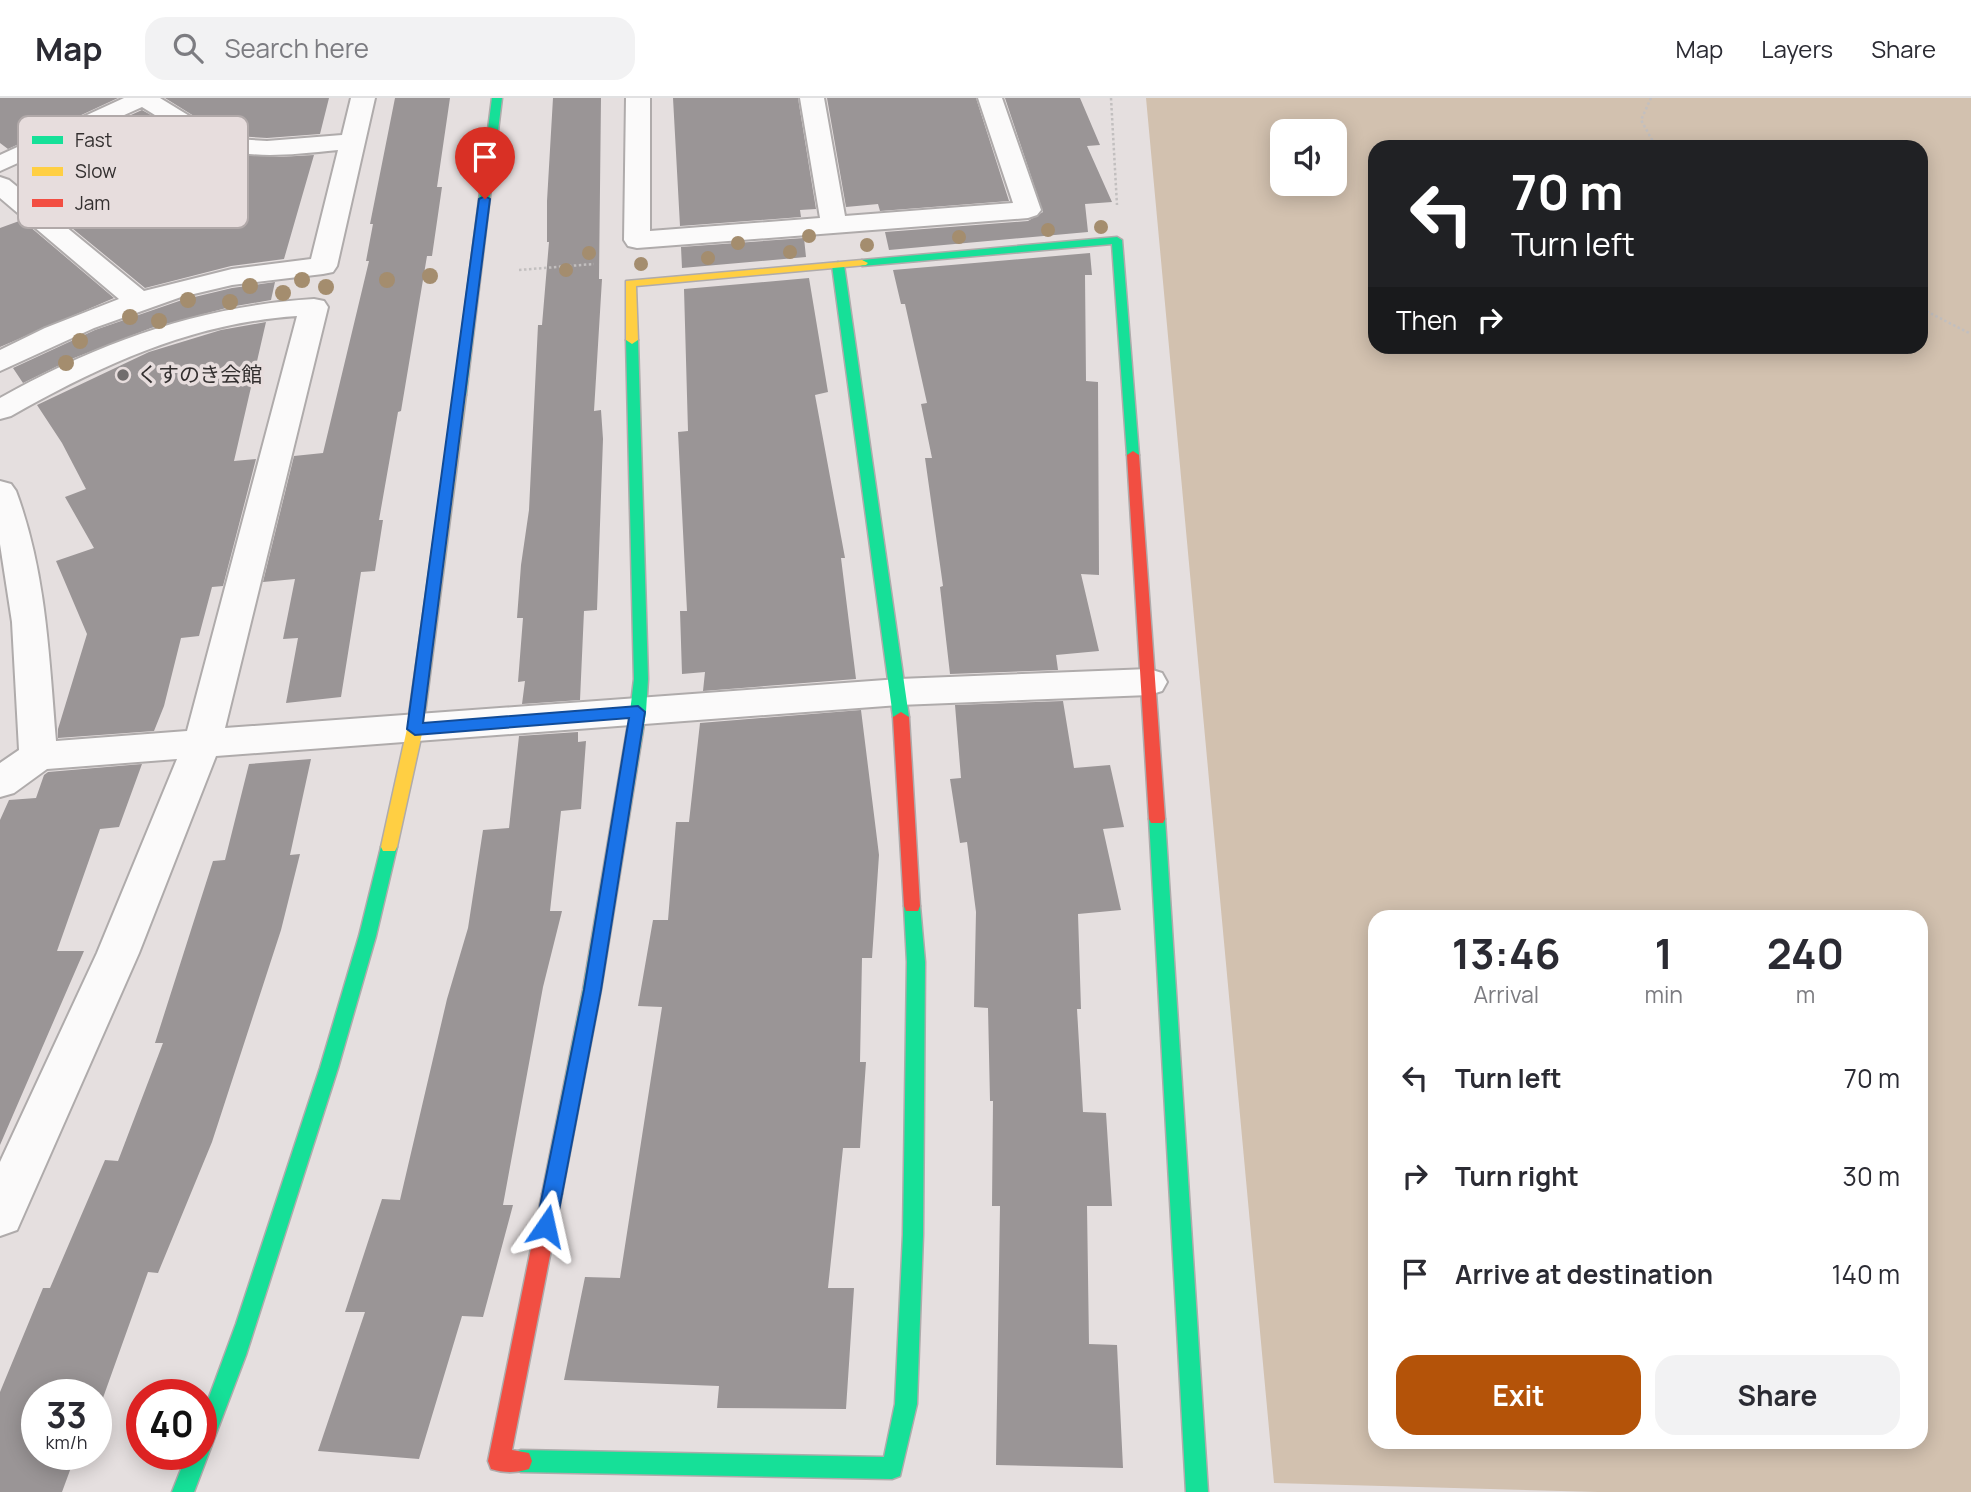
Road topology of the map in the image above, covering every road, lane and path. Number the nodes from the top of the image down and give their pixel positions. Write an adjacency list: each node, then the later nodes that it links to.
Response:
1 (144, 98): 9 (street); 10 (street)
2 (363, 98): 12 (street)
3 (497, 98): 31 (street)
4 (638, 98): 18 (street)
5 (812, 98): 18 (street)
6 (990, 98): 18 (street)
7 (1111, 98): 20 (path)
8 (1651, 98): 11 (path)
9 (105, 116)
10 (173, 116)
11 (1652, 140)
12 (352, 141): 13 (street); 22 (street)
13 (248, 146)
14 (18, 156): 15 (street)
15 (0, 164)
16 (0, 185): 17 (street)
17 (18, 200)
18 (834, 225)
19 (52, 228): 22 (street)
20 (1117, 240): 21 (street); 28 (street)
21 (838, 265): 29 (street); 30 (street)
22 (141, 302): 25 (street)
23 (1928, 312): 24 (path)
24 (1971, 334)
25 (0, 362)
26 (0, 411): 32 (street)
27 (0, 491): 33 (street)
28 (1149, 682): 29 (street); 39 (street)
29 (900, 692): 30 (street); 30 (street)
30 (638, 712): 31 (street)
31 (415, 729): 32 (street); 36 (street)
32 (202, 744): 33 (street); 35 (street)
33 (38, 756): 34 (street)
34 (0, 783)
35 (0, 1214)
36 (217, 1407)
37 (192, 1470): 38 (street)
38 (183, 1492)
39 (1197, 1492)

